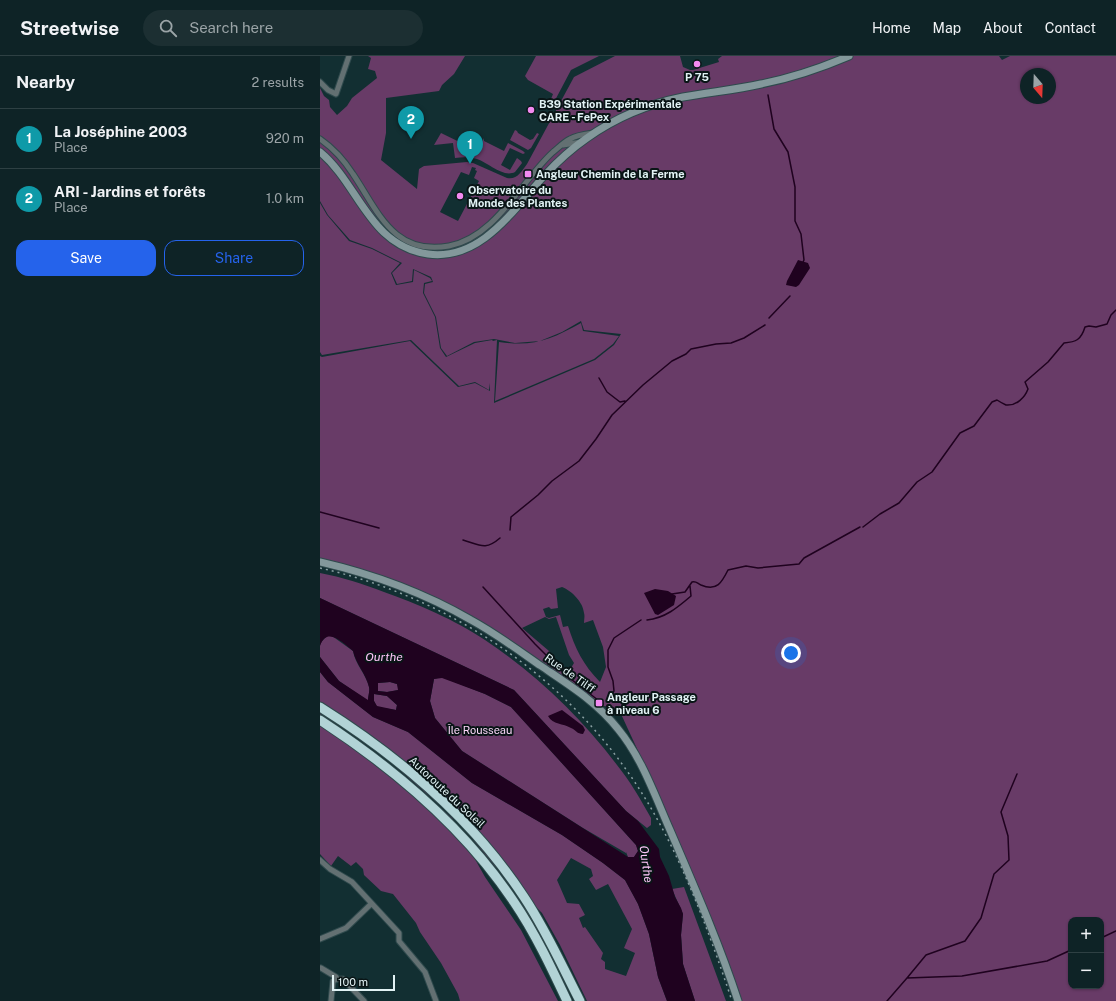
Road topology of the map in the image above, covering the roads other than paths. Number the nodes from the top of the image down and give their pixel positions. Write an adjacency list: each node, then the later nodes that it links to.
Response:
1 (349, 56): 3 (street)
2 (849, 56): 4 (main road)
3 (320, 82)
4 (595, 132): 6 (main road); 7 (street)
5 (320, 139): 7 (street)
6 (582, 142): 7 (street); 8 (main road)
7 (561, 146)
8 (320, 152)
9 (320, 562): 22 (main road, Rue de Tilff)
10 (320, 707): 21 (highway, Autoroute du Soleil)
11 (320, 720): 20 (highway, Autoroute du Soleil)
12 (320, 860): 13 (street)
13 (372, 904): 14 (street); 19 (street)
14 (320, 939)
15 (321, 968): 16 (street)
16 (337, 979): 17 (street); 18 (street)
17 (331, 1001)
18 (364, 1001)
19 (436, 1001)
20 (567, 1001)
21 (580, 1001)
22 (738, 1001)

